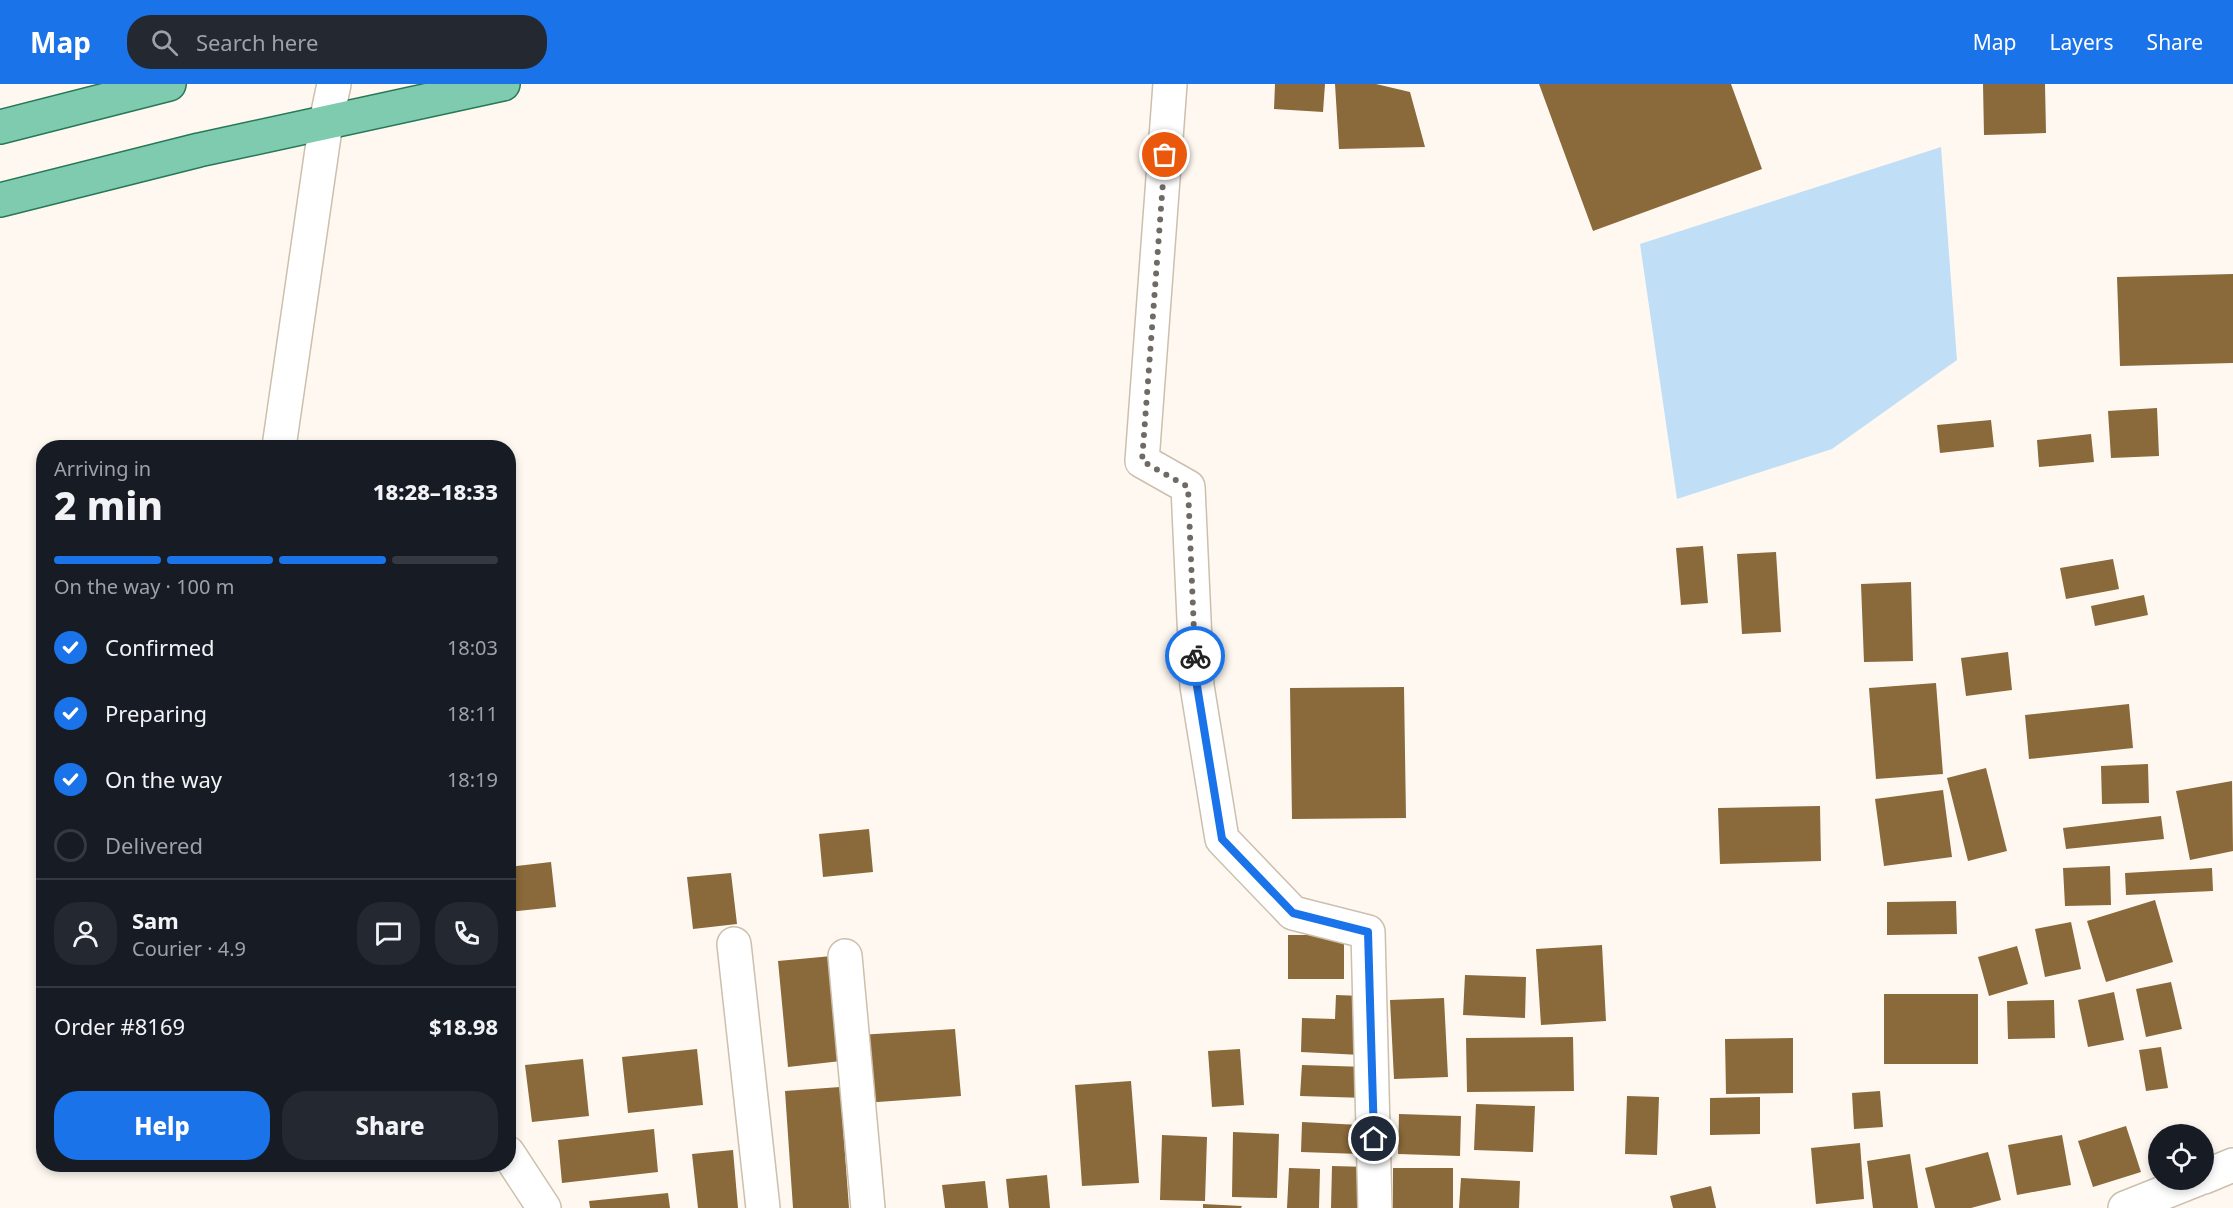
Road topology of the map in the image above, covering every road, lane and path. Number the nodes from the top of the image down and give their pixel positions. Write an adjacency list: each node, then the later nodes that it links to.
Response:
1 (169, 84): 6 (main road)
2 (334, 84): 5 (street)
3 (503, 84): 5 (main road)
4 (1170, 84): 18 (street)
5 (326, 122): 7 (main road); 8 (street)
6 (0, 127)
7 (0, 200)
8 (280, 440)
9 (734, 944): 16 (street)
10 (844, 956): 17 (street)
11 (516, 1165): 15 (street)
12 (2233, 1165): 13 (street)
13 (2214, 1173)
14 (2170, 1190): 19 (street)
15 (544, 1208)
16 (763, 1208)
17 (868, 1208)
18 (1375, 1208)
19 (2125, 1208)

